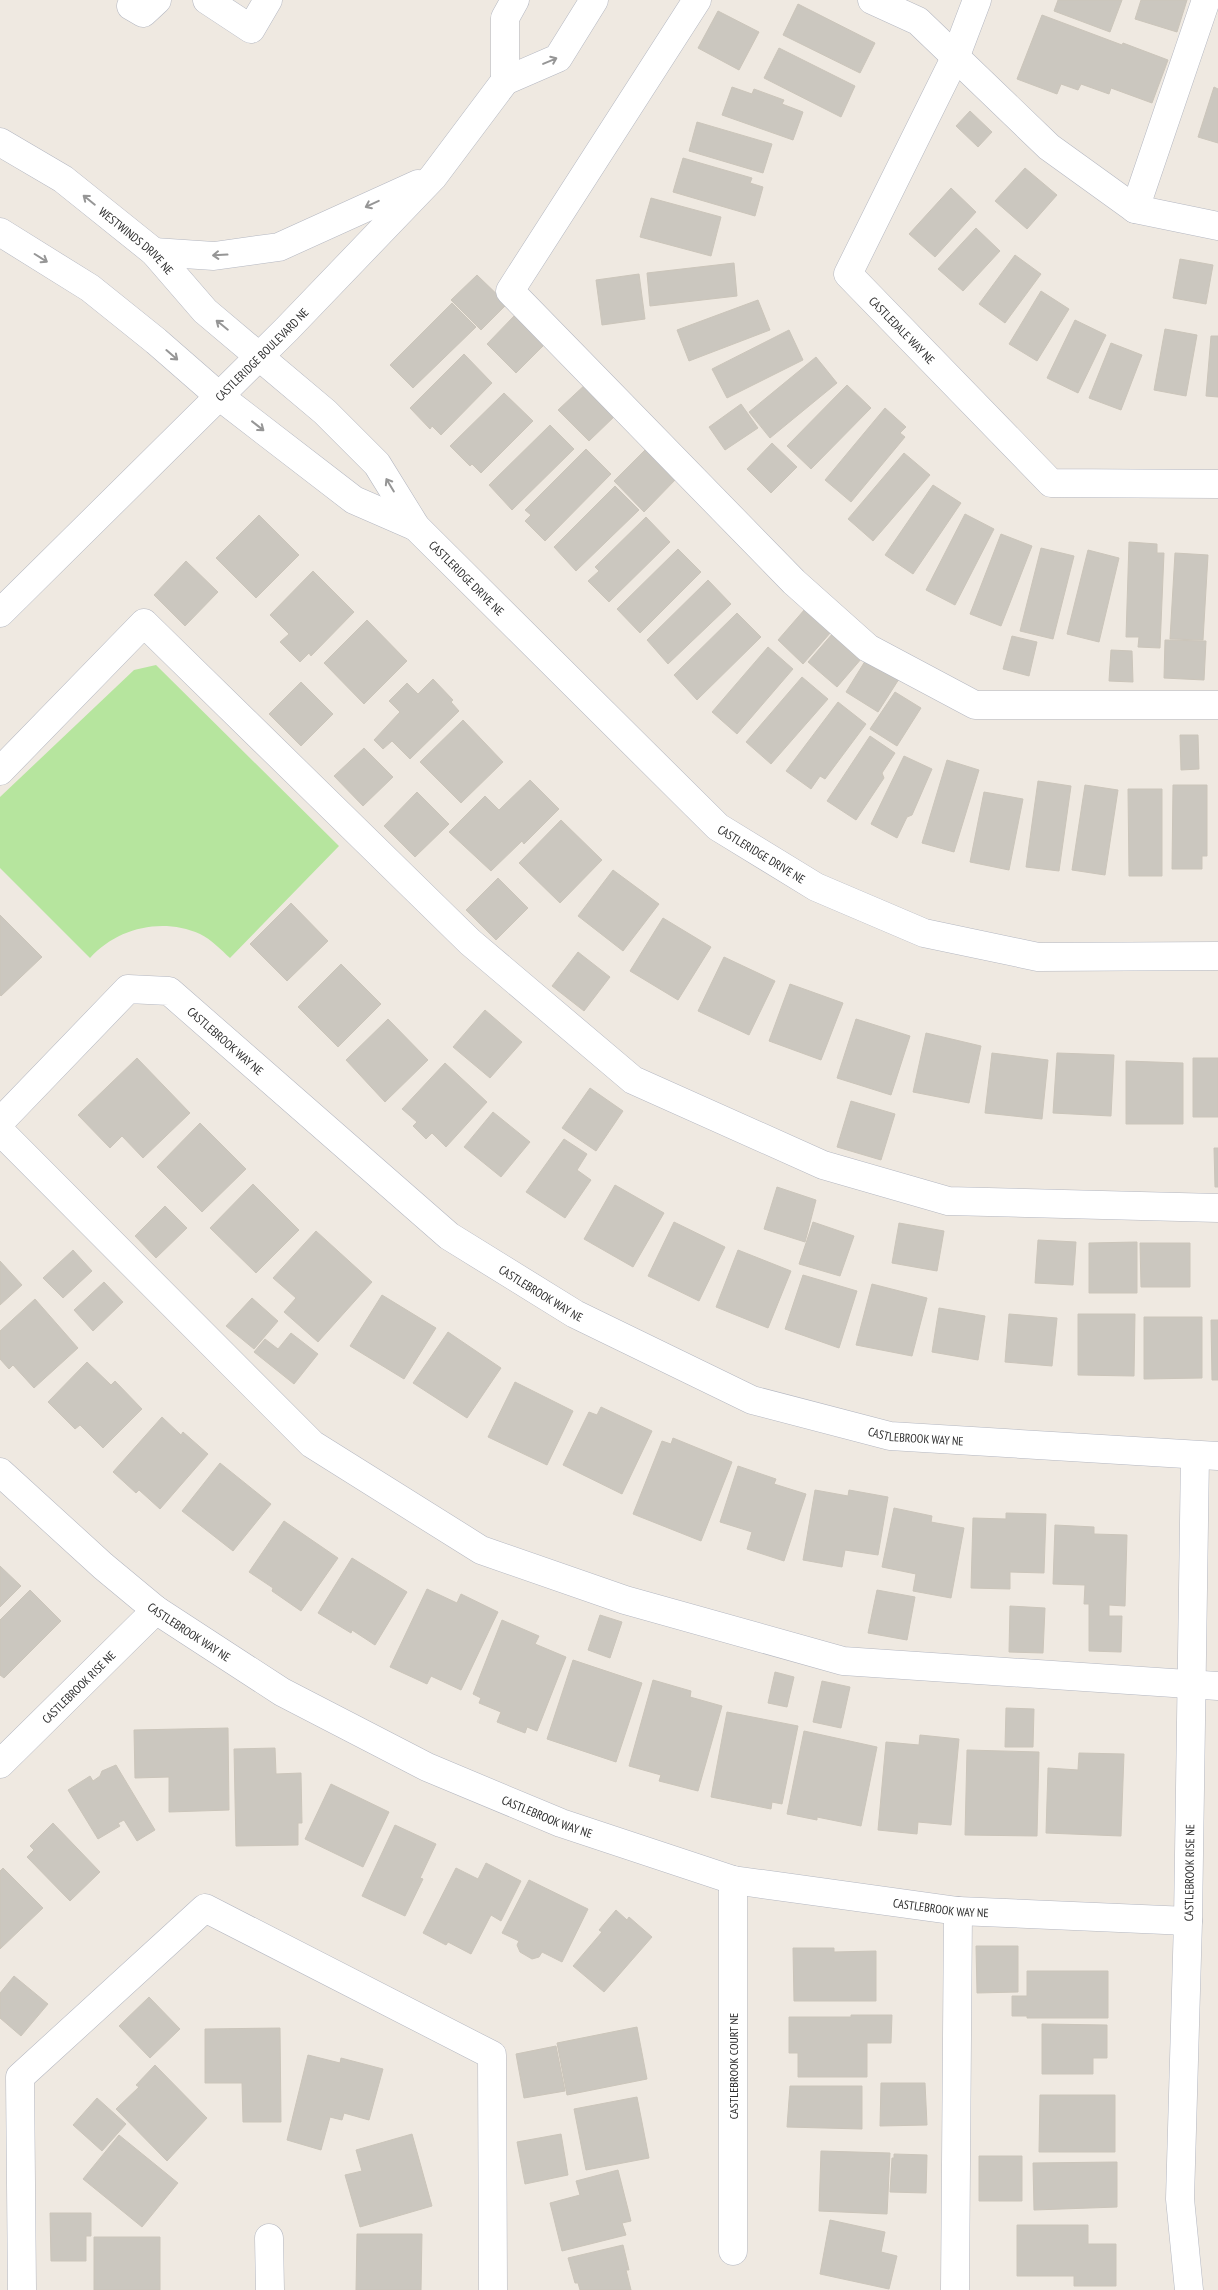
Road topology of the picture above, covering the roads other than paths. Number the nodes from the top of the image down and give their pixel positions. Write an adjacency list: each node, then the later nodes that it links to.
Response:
1 (157, 0): 10 (street)
2 (207, 0): 3 (street)
3 (268, 0)
4 (515, 0): 12 (street)
5 (594, 0): 12 (street, CASTLERIDGE BOULEVARD NE, one-way to 5)
6 (697, 0): 24 (street)
7 (872, 0): 11 (street)
8 (977, 0): 11 (street, CASTLEDALE WAY NE)
9 (1206, 0): 15 (street)
10 (130, 6)
11 (954, 58): 15 (street); 21 (street, CASTLEDALE WAY NE)
12 (505, 81): 14 (street, CASTLERIDGE BOULEVARD NE)
13 (0, 142): 18 (street, WESTWINDS DRIVE NE, one-way to 13)
14 (433, 177): 18 (street, one-way to 18); 19 (street, CASTLERIDGE BOULEVARD NE)
15 (1135, 209): 16 (street)
16 (1218, 226)
17 (0, 232): 20 (street, one-way to 20)
18 (154, 252): 19 (street, WESTWINDS DRIVE NE, one-way to 18)
19 (260, 355): 20 (street, CASTLERIDGE BOULEVARD NE); 22 (street, CASTLERIDGE DRIVE NE, one-way to 19)
20 (219, 396): 22 (street, CASTLERIDGE DRIVE NE, one-way to 22); 23 (street, CASTLERIDGE BOULEVARD NE)
21 (1218, 484)
22 (416, 527): 26 (street, CASTLERIDGE DRIVE NE)
23 (0, 613)
24 (1218, 705)
25 (0, 771): 29 (street)
26 (1218, 956)
27 (0, 1122): 30 (street, CASTLEBROOK WAY NE)
28 (0, 1131): 33 (street)
29 (1218, 1208)
30 (1207, 1456): 33 (street, CASTLEBROOK RISE NE)
31 (0, 1472): 32 (street, CASTLEBROOK WAY NE)
32 (156, 1610): 35 (street, CASTLEBROOK RISE NE); 36 (street, CASTLEBROOK WAY NE)
33 (1191, 1686): 34 (street); 38 (street, CASTLEBROOK RISE NE)
34 (1218, 1686)
35 (0, 1764)
36 (732, 1880): 37 (street, CASTLEBROOK WAY NE); 40 (street, CASTLEBROOK COURT NE)
37 (958, 1911): 38 (street, CASTLEBROOK WAY NE); 44 (street)
38 (1188, 1921): 45 (street, CASTLEBROOK RISE NE)
39 (269, 2238): 42 (street)
40 (732, 2252)
41 (22, 2290): 43 (street)
42 (270, 2290)
43 (493, 2290)
44 (955, 2290)
45 (1189, 2290)

